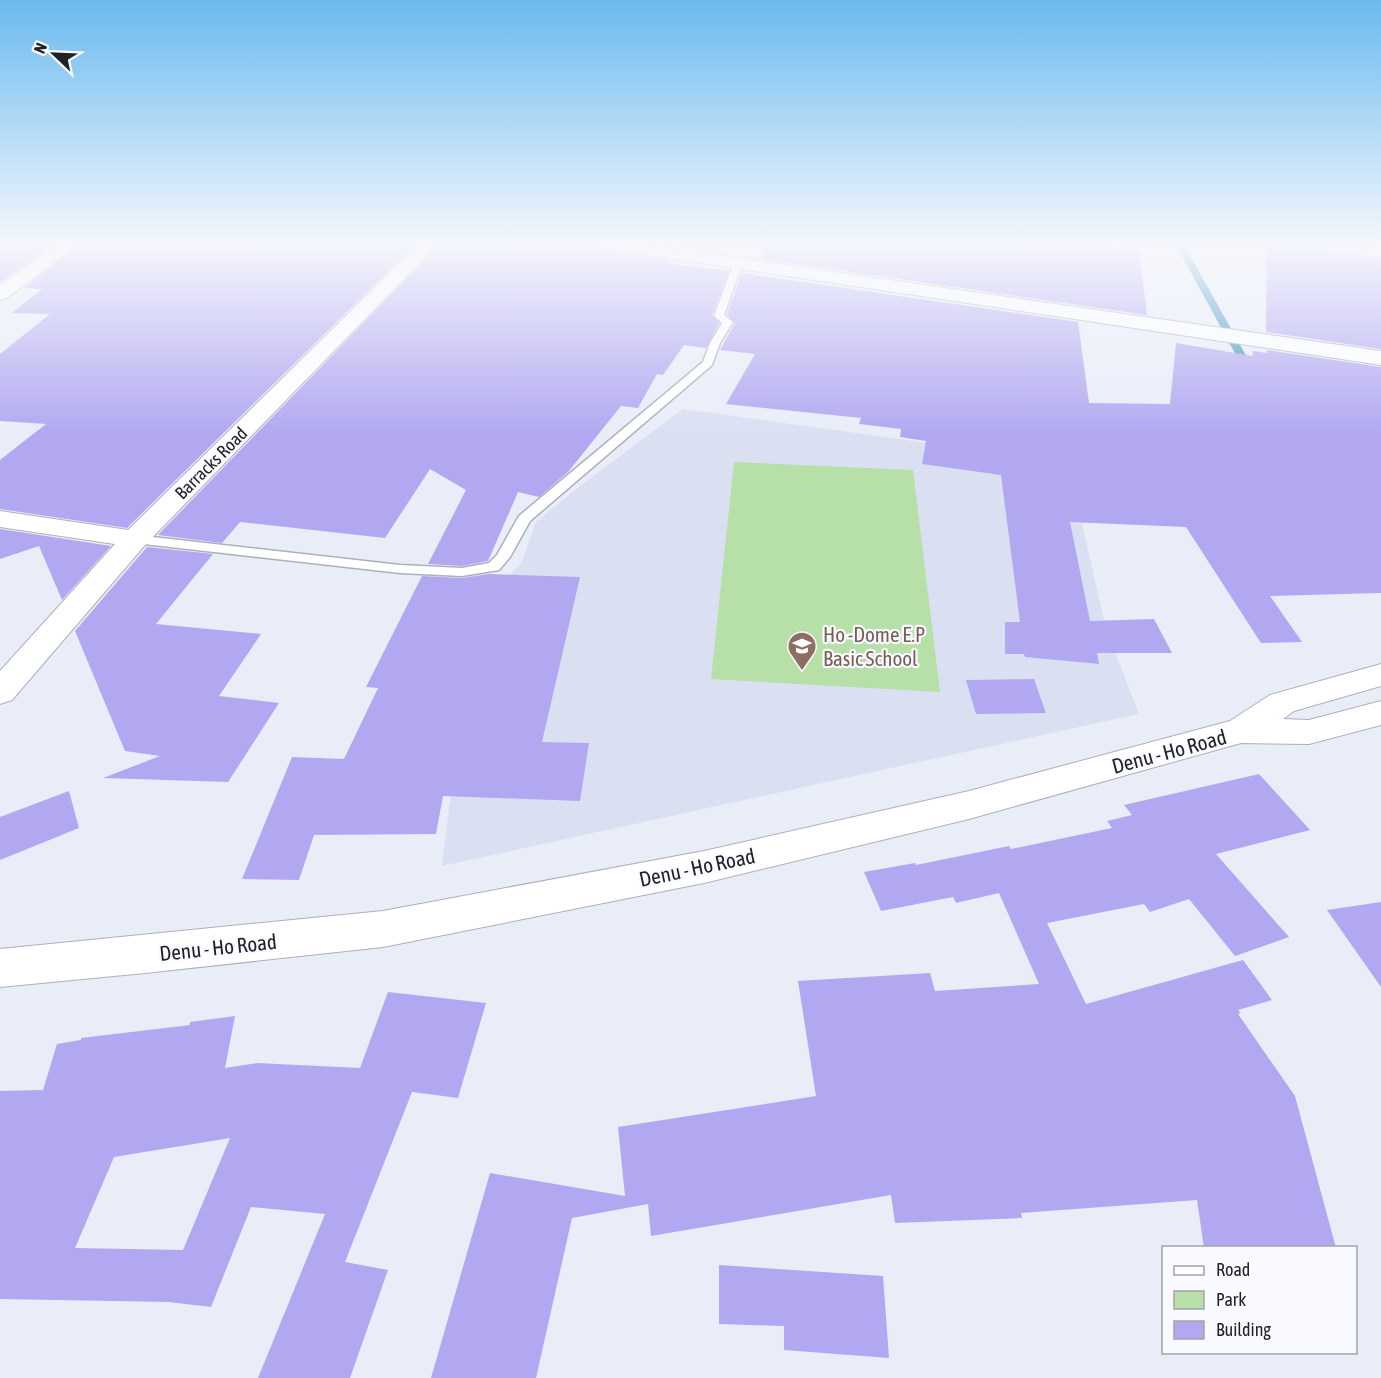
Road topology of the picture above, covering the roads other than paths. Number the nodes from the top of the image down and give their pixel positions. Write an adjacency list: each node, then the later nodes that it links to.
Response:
1 (366, 307): 6 (street, Barracks Road)
2 (722, 307): 6 (lane)
3 (1036, 307): 4 (street)
4 (1381, 358)
5 (0, 519): 6 (street)
6 (135, 539): 8 (street, Barracks Road)
7 (1381, 675): 10 (street, Denu - Ho Road)
8 (0, 692)
9 (1381, 713): 10 (street, Denu - Ho Road)
10 (1240, 731): 11 (street, Denu - Ho Road)
11 (0, 968)

